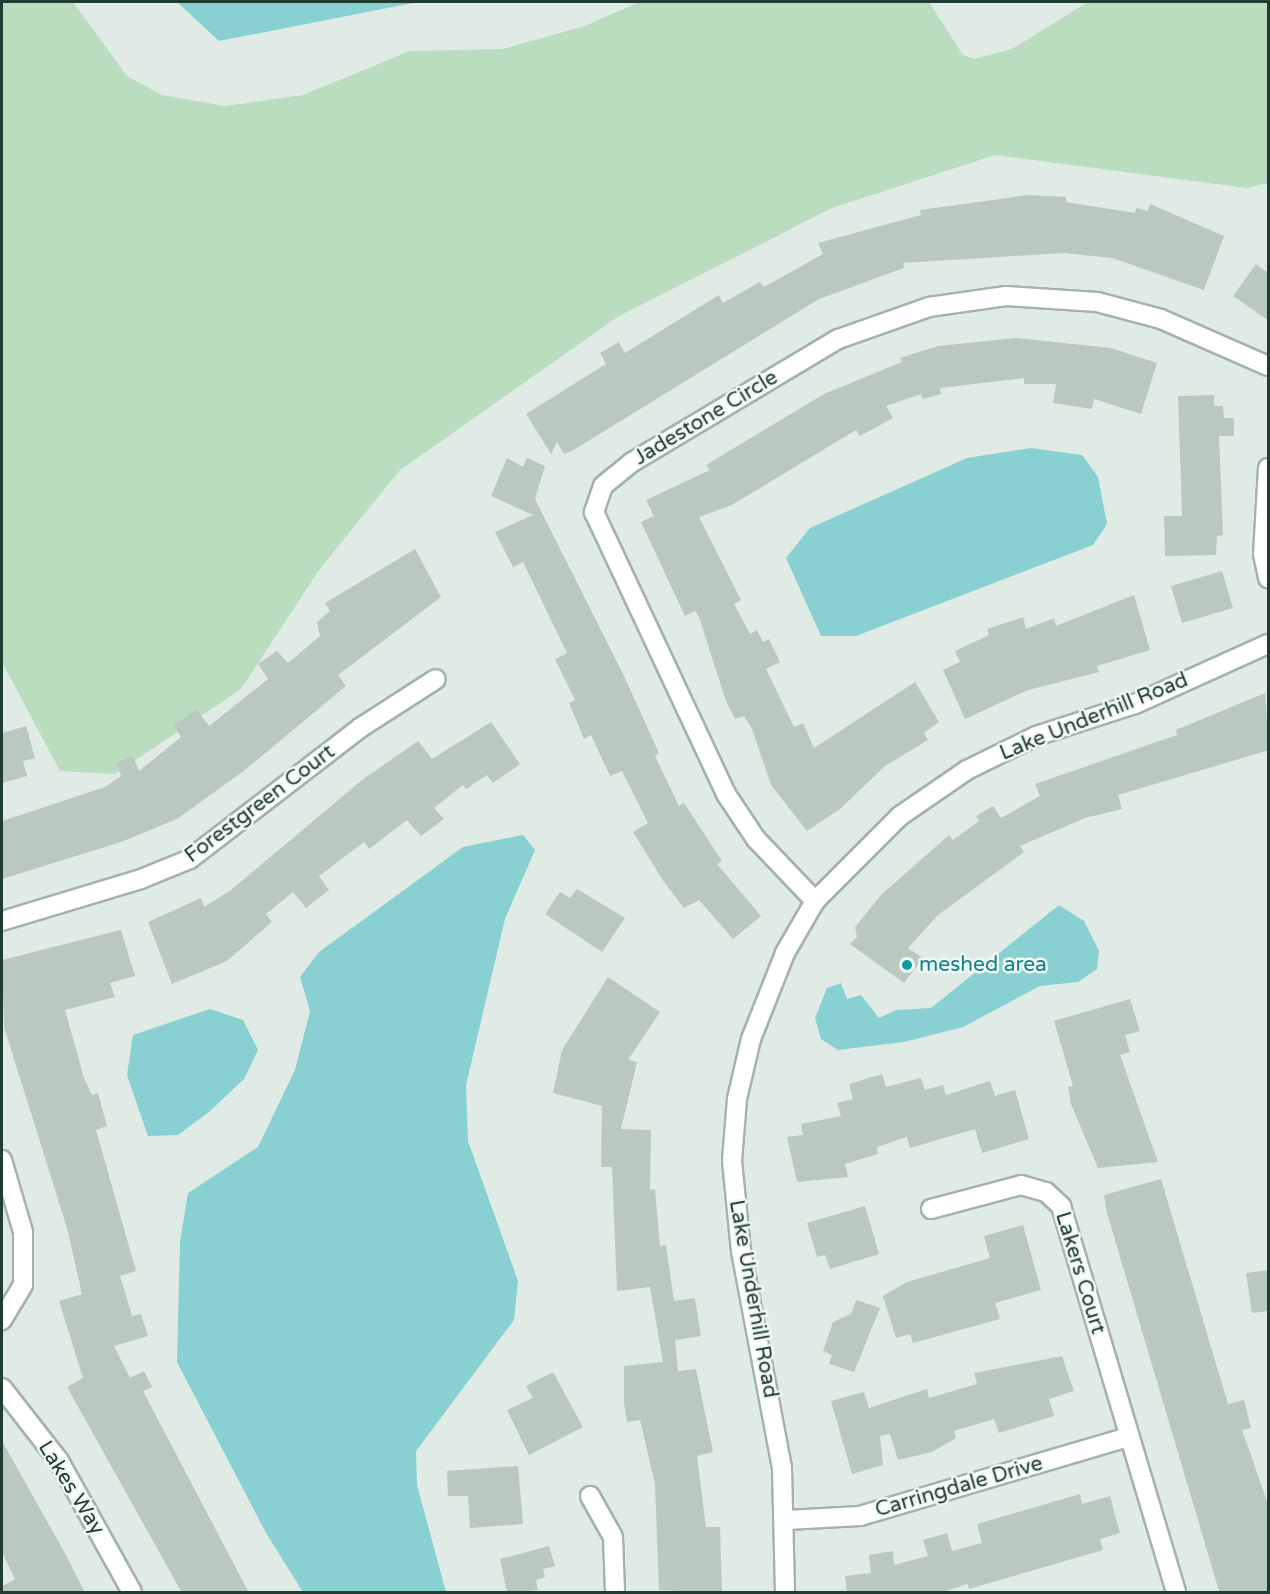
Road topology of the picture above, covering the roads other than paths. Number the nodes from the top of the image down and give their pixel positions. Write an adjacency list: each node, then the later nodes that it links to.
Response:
1 (1269, 366): 6 (street, Jadestone Circle)
2 (1269, 468): 3 (street)
3 (1269, 578)
4 (1269, 644): 6 (street, Lake Underhill Road)
5 (436, 679): 7 (street, Forestgreen Court)
6 (815, 901): 14 (street, Lake Underhill Road)
7 (2, 921)
8 (2, 1160): 10 (street)
9 (931, 1209): 12 (street, Lakers Court)
10 (2, 1320)
11 (2, 1389): 15 (street, Lakes Way)
12 (1129, 1437): 14 (street, Carringdale Drive); 18 (street, Lakers Court)
13 (590, 1496): 16 (street)
14 (787, 1520): 17 (street, Lake Underhill Road)
15 (132, 1593)
16 (615, 1593)
17 (785, 1593)
18 (1176, 1593)

